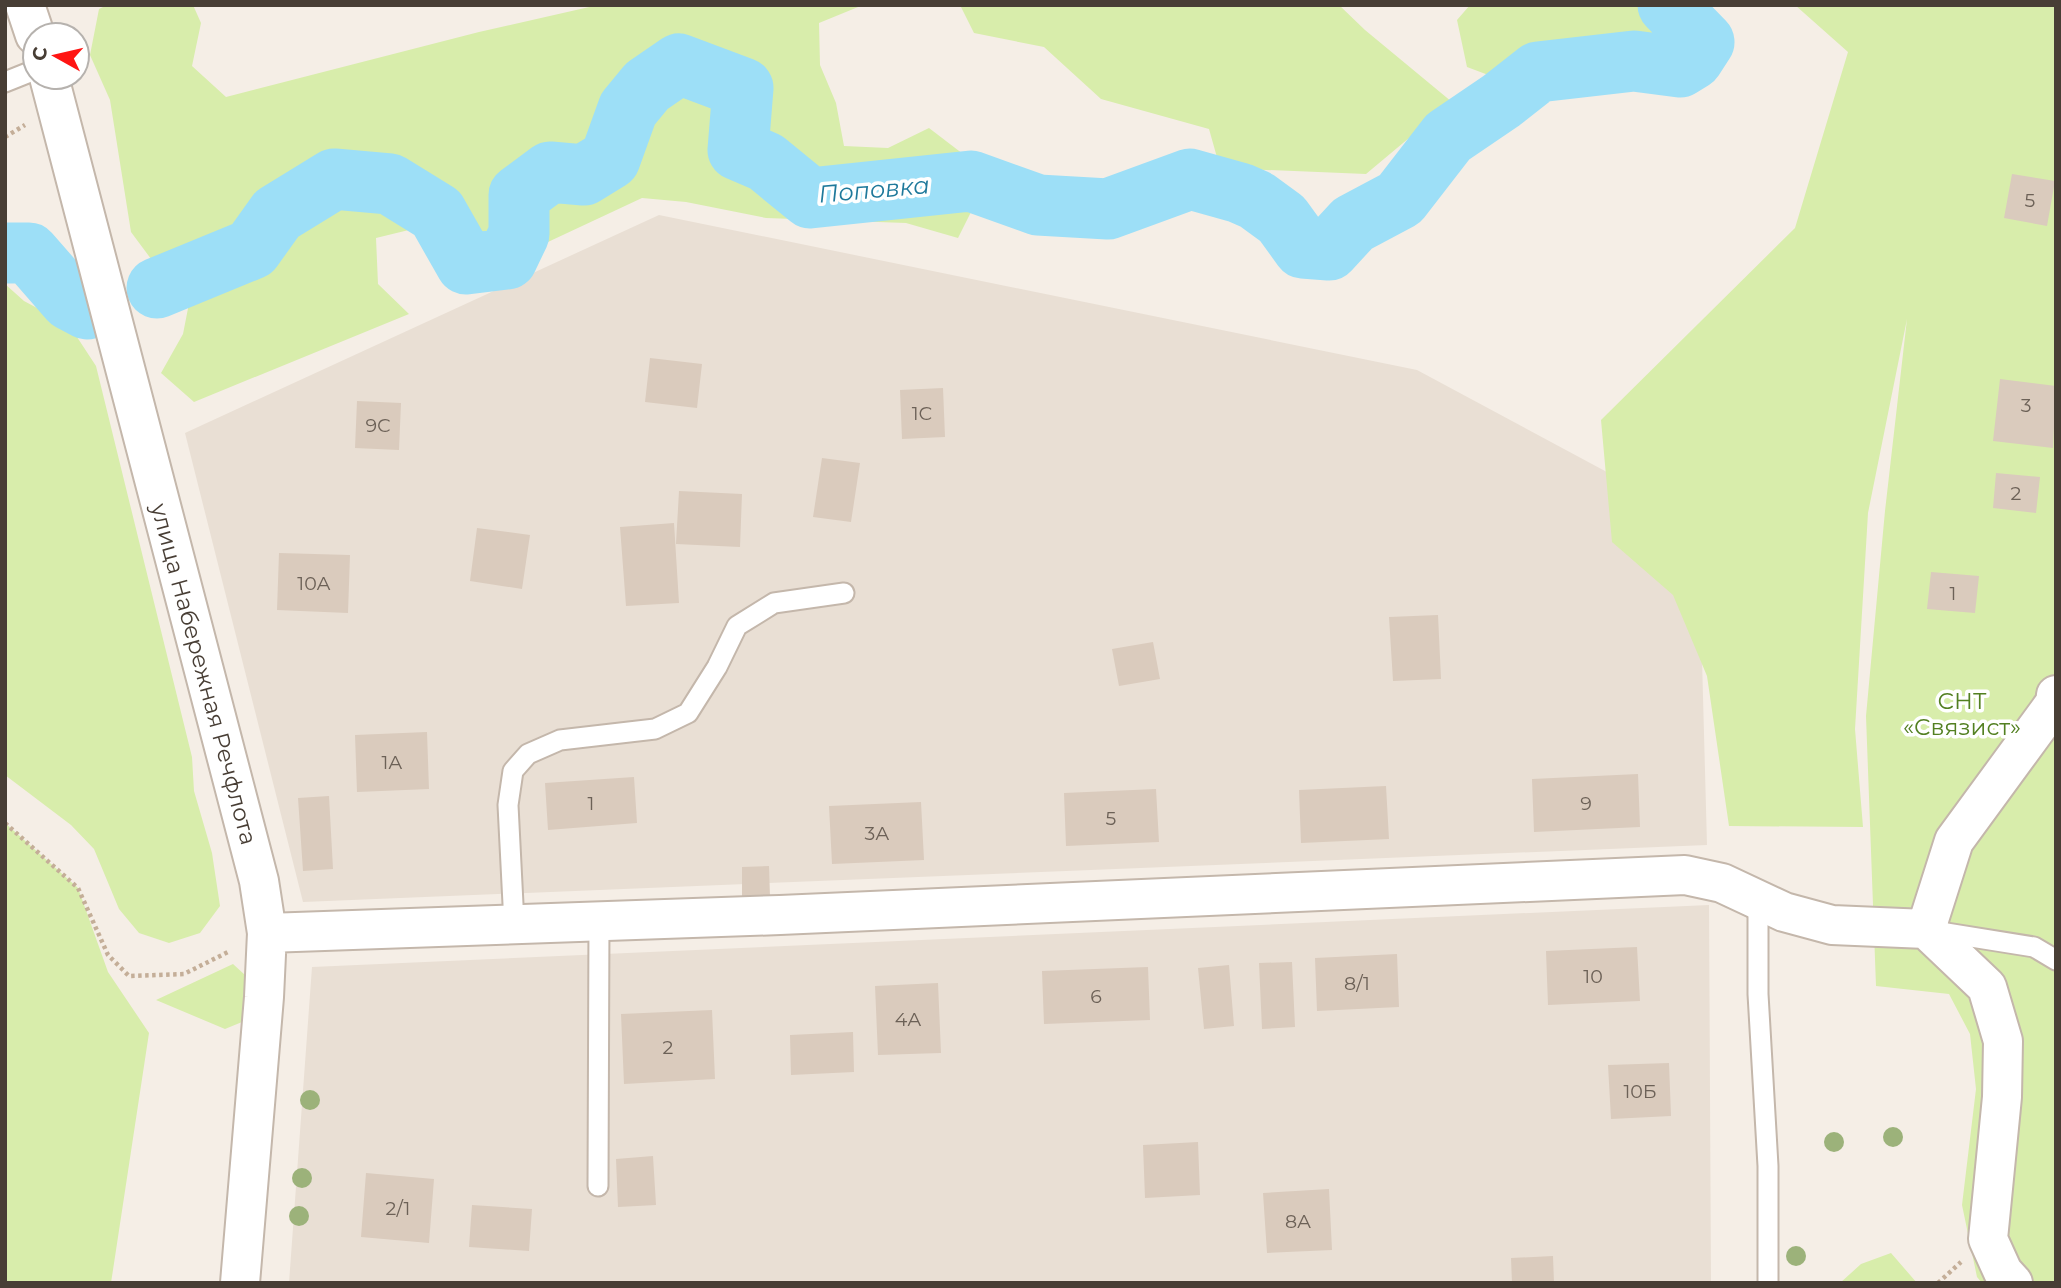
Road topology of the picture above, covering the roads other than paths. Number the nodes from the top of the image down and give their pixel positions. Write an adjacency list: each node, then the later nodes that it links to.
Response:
1 (53, 91): 8 (street, улица Набережная Речфлота)
2 (844, 593): 6 (lane)
3 (2055, 700): 7 (street)
4 (1758, 900): 5 (street); 7 (street); 12 (lane)
5 (598, 921): 6 (street); 10 (lane)
6 (514, 924): 8 (street)
7 (1926, 929): 9 (lane); 13 (street)
8 (267, 933): 11 (street, улица Набережная Речфлота)
9 (2056, 960)
10 (598, 1186)
11 (240, 1283)
12 (1768, 1283)
13 (2013, 1283)

